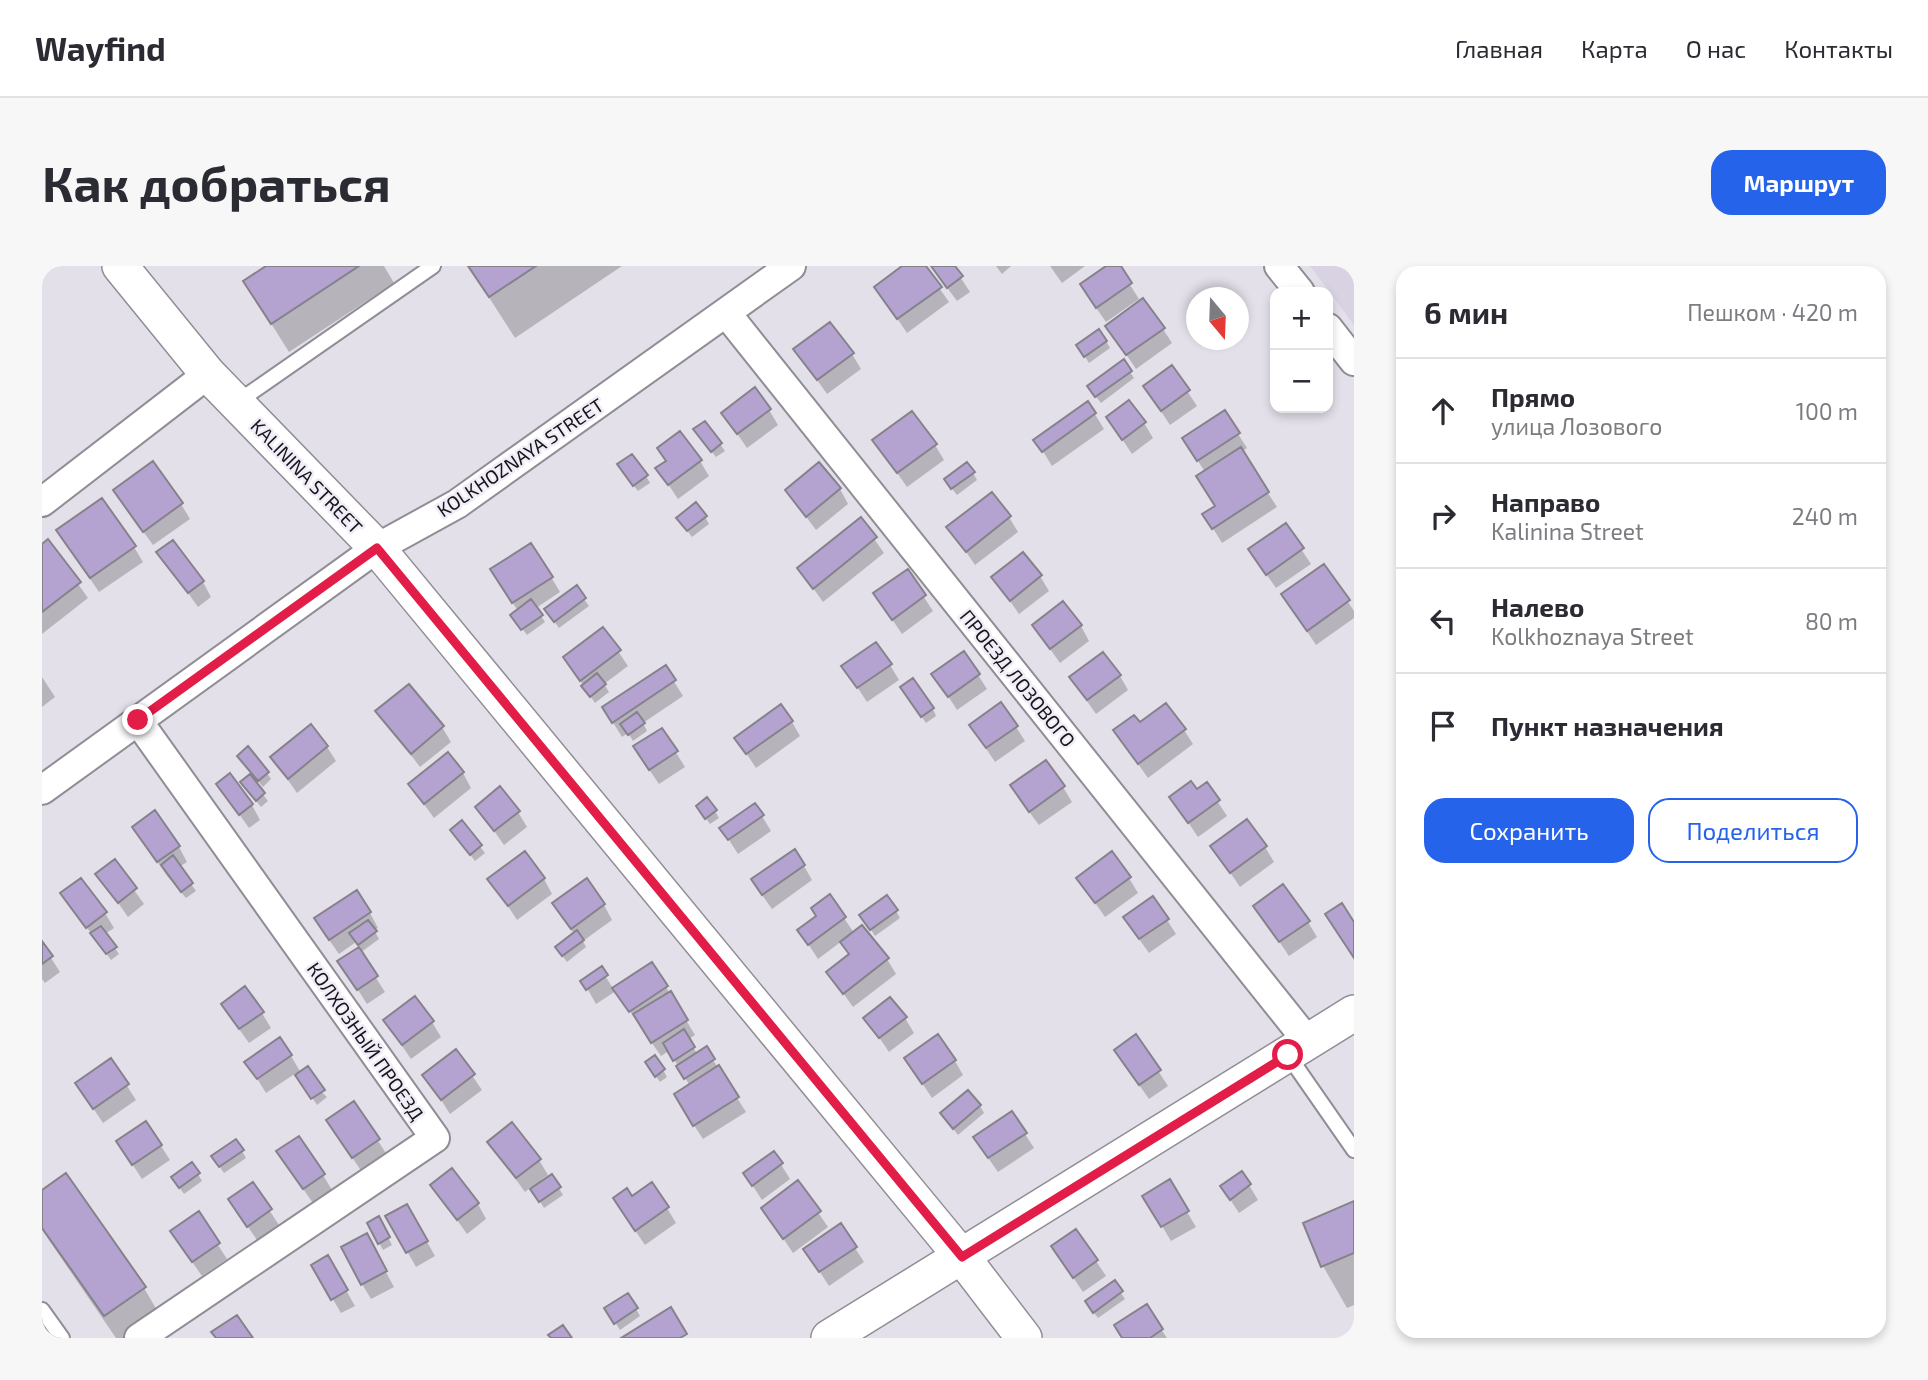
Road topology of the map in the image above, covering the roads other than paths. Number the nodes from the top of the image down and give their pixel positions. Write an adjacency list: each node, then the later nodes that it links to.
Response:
1 (120, 266): 9 (street, KALININA STREET)
2 (433, 266): 10 (lane)
3 (790, 266): 6 (street, KOLKHOZNAYA STREET)
4 (1279, 266): 5 (street)
5 (1296, 287)
6 (727, 314): 12 (street, KOLKHOZNAYA STREET); 16 (street, ПРОЕЗД ЛОЗОВОГО)
7 (1333, 334): 8 (street)
8 (1354, 361)
9 (208, 374): 10 (street, KALININA STREET); 11 (street)
10 (236, 403): 12 (street, KALININA STREET)
11 (42, 502)
12 (377, 548): 13 (street, KOLKHOZNAYA STREET); 18 (street, KALININA STREET)
13 (138, 720): 14 (street, KOLKHOZNAYA STREET); 21 (street, КОЛХОЗНЫЙ ПРОЕЗД)
14 (42, 790)
15 (1354, 1013): 16 (street)
16 (1299, 1049): 17 (lane); 18 (street)
17 (1354, 1150)
18 (962, 1257): 22 (street); 23 (street, KALININA STREET)
19 (42, 1310): 20 (lane)
20 (62, 1338)
21 (139, 1338)
22 (830, 1338)
23 (1024, 1338)

